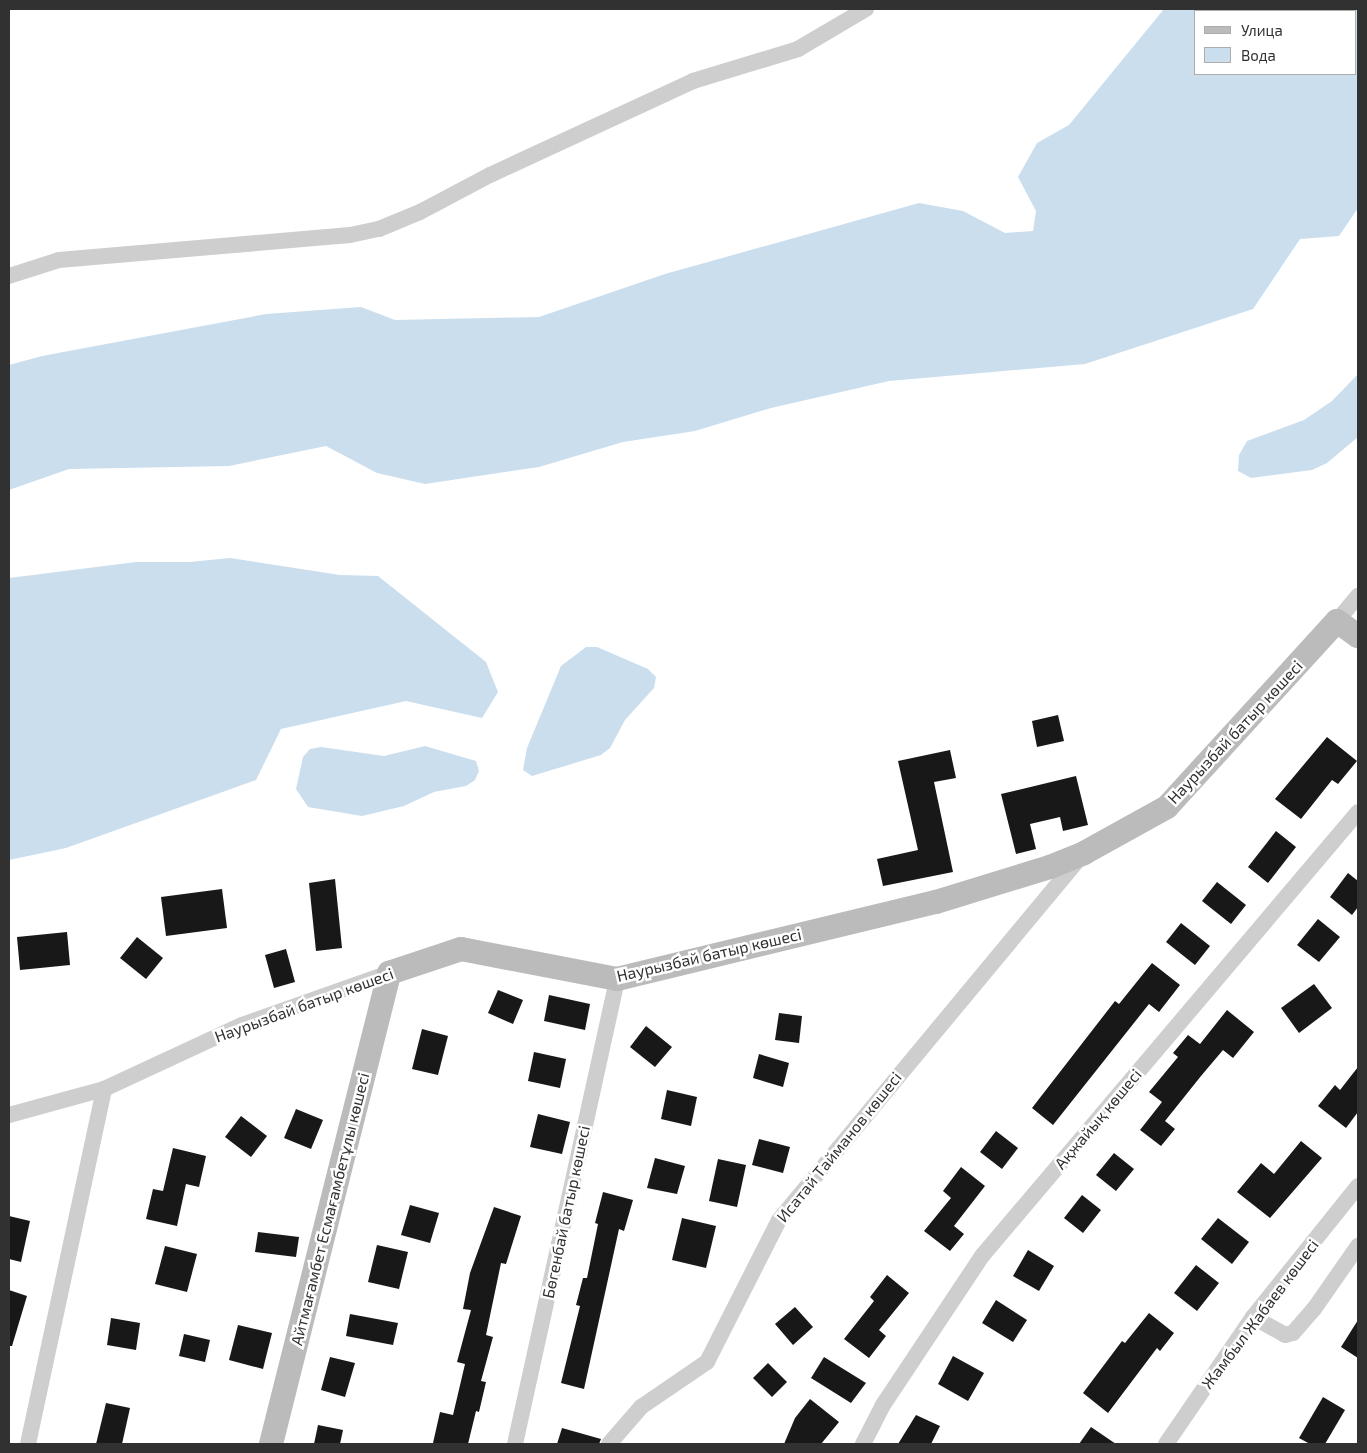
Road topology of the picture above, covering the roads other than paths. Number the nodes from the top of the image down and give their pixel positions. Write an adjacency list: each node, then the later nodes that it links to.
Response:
1 (866, 9): 2 (street)
2 (9, 276)
3 (1358, 596): 4 (street)
4 (1337, 621): 5 (street); 7 (street, Наурызбай батыр көшесі)
5 (1358, 636)
6 (1358, 812): 19 (street, Ақжайық көшесі)
7 (1084, 853): 9 (street, Наурызбай батыр көшесі); 18 (street, Исатай Тайманов көшесі)
8 (389, 974): 9 (street, Наурызбай батыр көшесі); 10 (street, Наурызбай батыр көшесі); 16 (street, Айтмағамбет Есмағамбетұлы көшесі)
9 (617, 979): 17 (street, Бөгенбай батыр көшесі)
10 (104, 1089): 11 (street, Наурызбай батыр көшесі); 15 (street)
11 (9, 1115)
12 (1358, 1186): 14 (street, Жамбыл Жабаев көшесі)
13 (1358, 1246): 14 (street)
14 (1253, 1318): 20 (street, Жамбыл Жабаев көшесі)
15 (28, 1444)
16 (271, 1444)
17 (515, 1444)
18 (610, 1444)
19 (863, 1444)
20 (1166, 1444)

